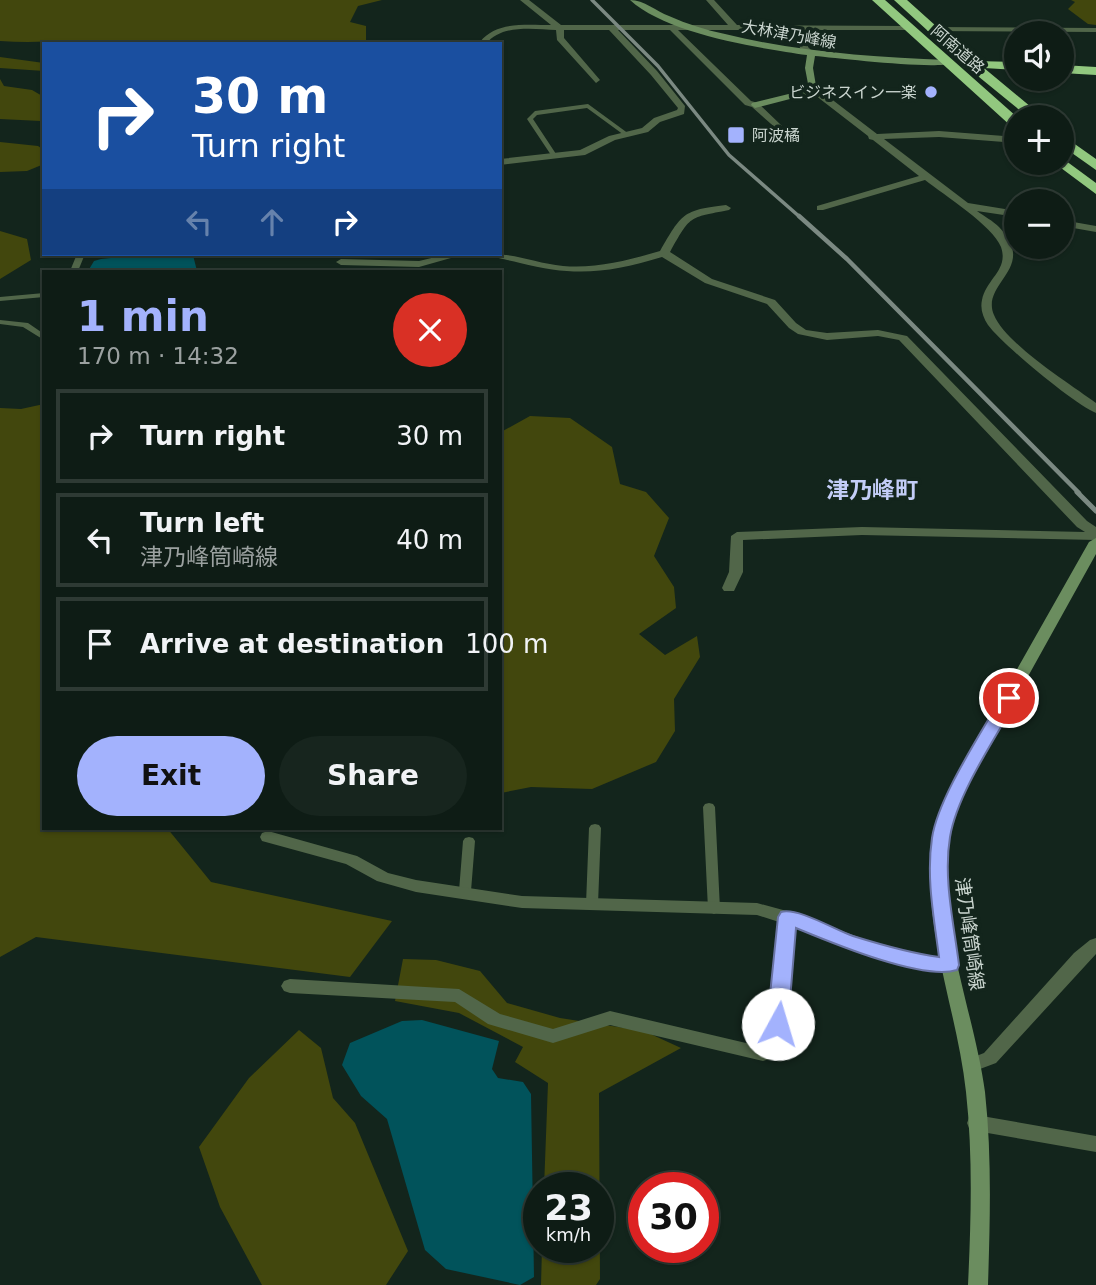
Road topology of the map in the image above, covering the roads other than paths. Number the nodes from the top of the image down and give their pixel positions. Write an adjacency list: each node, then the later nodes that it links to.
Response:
1 (524, 0): 6 (street)
2 (634, 0): 11 (main road, 大林津乃峰線)
3 (710, 0): 8 (street)
4 (878, 0): 9 (highway, 阿南道路)
5 (900, 0): 13 (highway, 阿南道路)
6 (560, 28): 7 (street); 15 (street); 22 (street)
7 (612, 28): 10 (street); 28 (street)
8 (735, 28): 11 (street); 12 (street)
9 (907, 28): 12 (street); 17 (highway, 阿南道路)
10 (673, 29): 11 (street); 24 (street)
11 (696, 29): 16 (main road, 大林津乃峰線)
12 (799, 29): 16 (street)
13 (930, 29): 14 (street); 18 (highway, 阿南道路)
14 (1096, 30)
15 (484, 42)
16 (811, 54): 17 (main road, 大林津乃峰線); 23 (main road)
17 (947, 62): 18 (highway); 26 (highway, 阿南道路)
18 (971, 64): 19 (highway); 25 (highway, 阿南道路)
19 (1004, 65)
20 (1074, 70): 21 (highway)
21 (1096, 71)
22 (596, 80)
23 (814, 90): 24 (main road); 29 (street)
24 (755, 105): 27 (street)
25 (1021, 105)
26 (1004, 112)
27 (779, 128)
28 (626, 134): 32 (street); 32 (lane)
29 (872, 137): 30 (street); 36 (street)
30 (1004, 139)
31 (1074, 149): 34 (highway)
32 (555, 157): 33 (street)
33 (502, 162)
34 (1096, 166)
35 (1074, 172): 37 (highway)
36 (925, 177): 38 (street); 40 (street)
37 (1096, 190)
38 (964, 206): 41 (street); 52 (street)
39 (726, 208): 44 (street)
40 (820, 208)
41 (1004, 212)
42 (1074, 225): 43 (street)
43 (1096, 229)
44 (664, 253): 46 (street); 53 (street)
45 (452, 256): 47 (street)
46 (502, 256)
47 (340, 262)
48 (42, 295): 49 (lane)
49 (0, 299)
50 (0, 322): 51 (lane)
51 (42, 337)
52 (1096, 409)
53 (1096, 535): 55 (street)
54 (1096, 542): 65 (main road, 津乃峰筒崎線)
55 (729, 588)
56 (709, 807): 62 (lane)
57 (595, 828): 61 (lane)
58 (268, 836): 60 (street)
59 (469, 841): 60 (lane)
60 (465, 891): 61 (street)
61 (592, 904): 62 (street)
62 (715, 908): 63 (street)
63 (788, 917): 65 (street); 66 (street)
64 (1096, 944): 67 (street)
65 (950, 965): 67 (main road, 津乃峰筒崎線)
66 (290, 986)
67 (972, 1065): 68 (main road, 津乃峰筒崎線)
68 (976, 1123): 69 (street); 70 (main road, 津乃峰筒崎線)
69 (1096, 1144)
70 (978, 1285)

